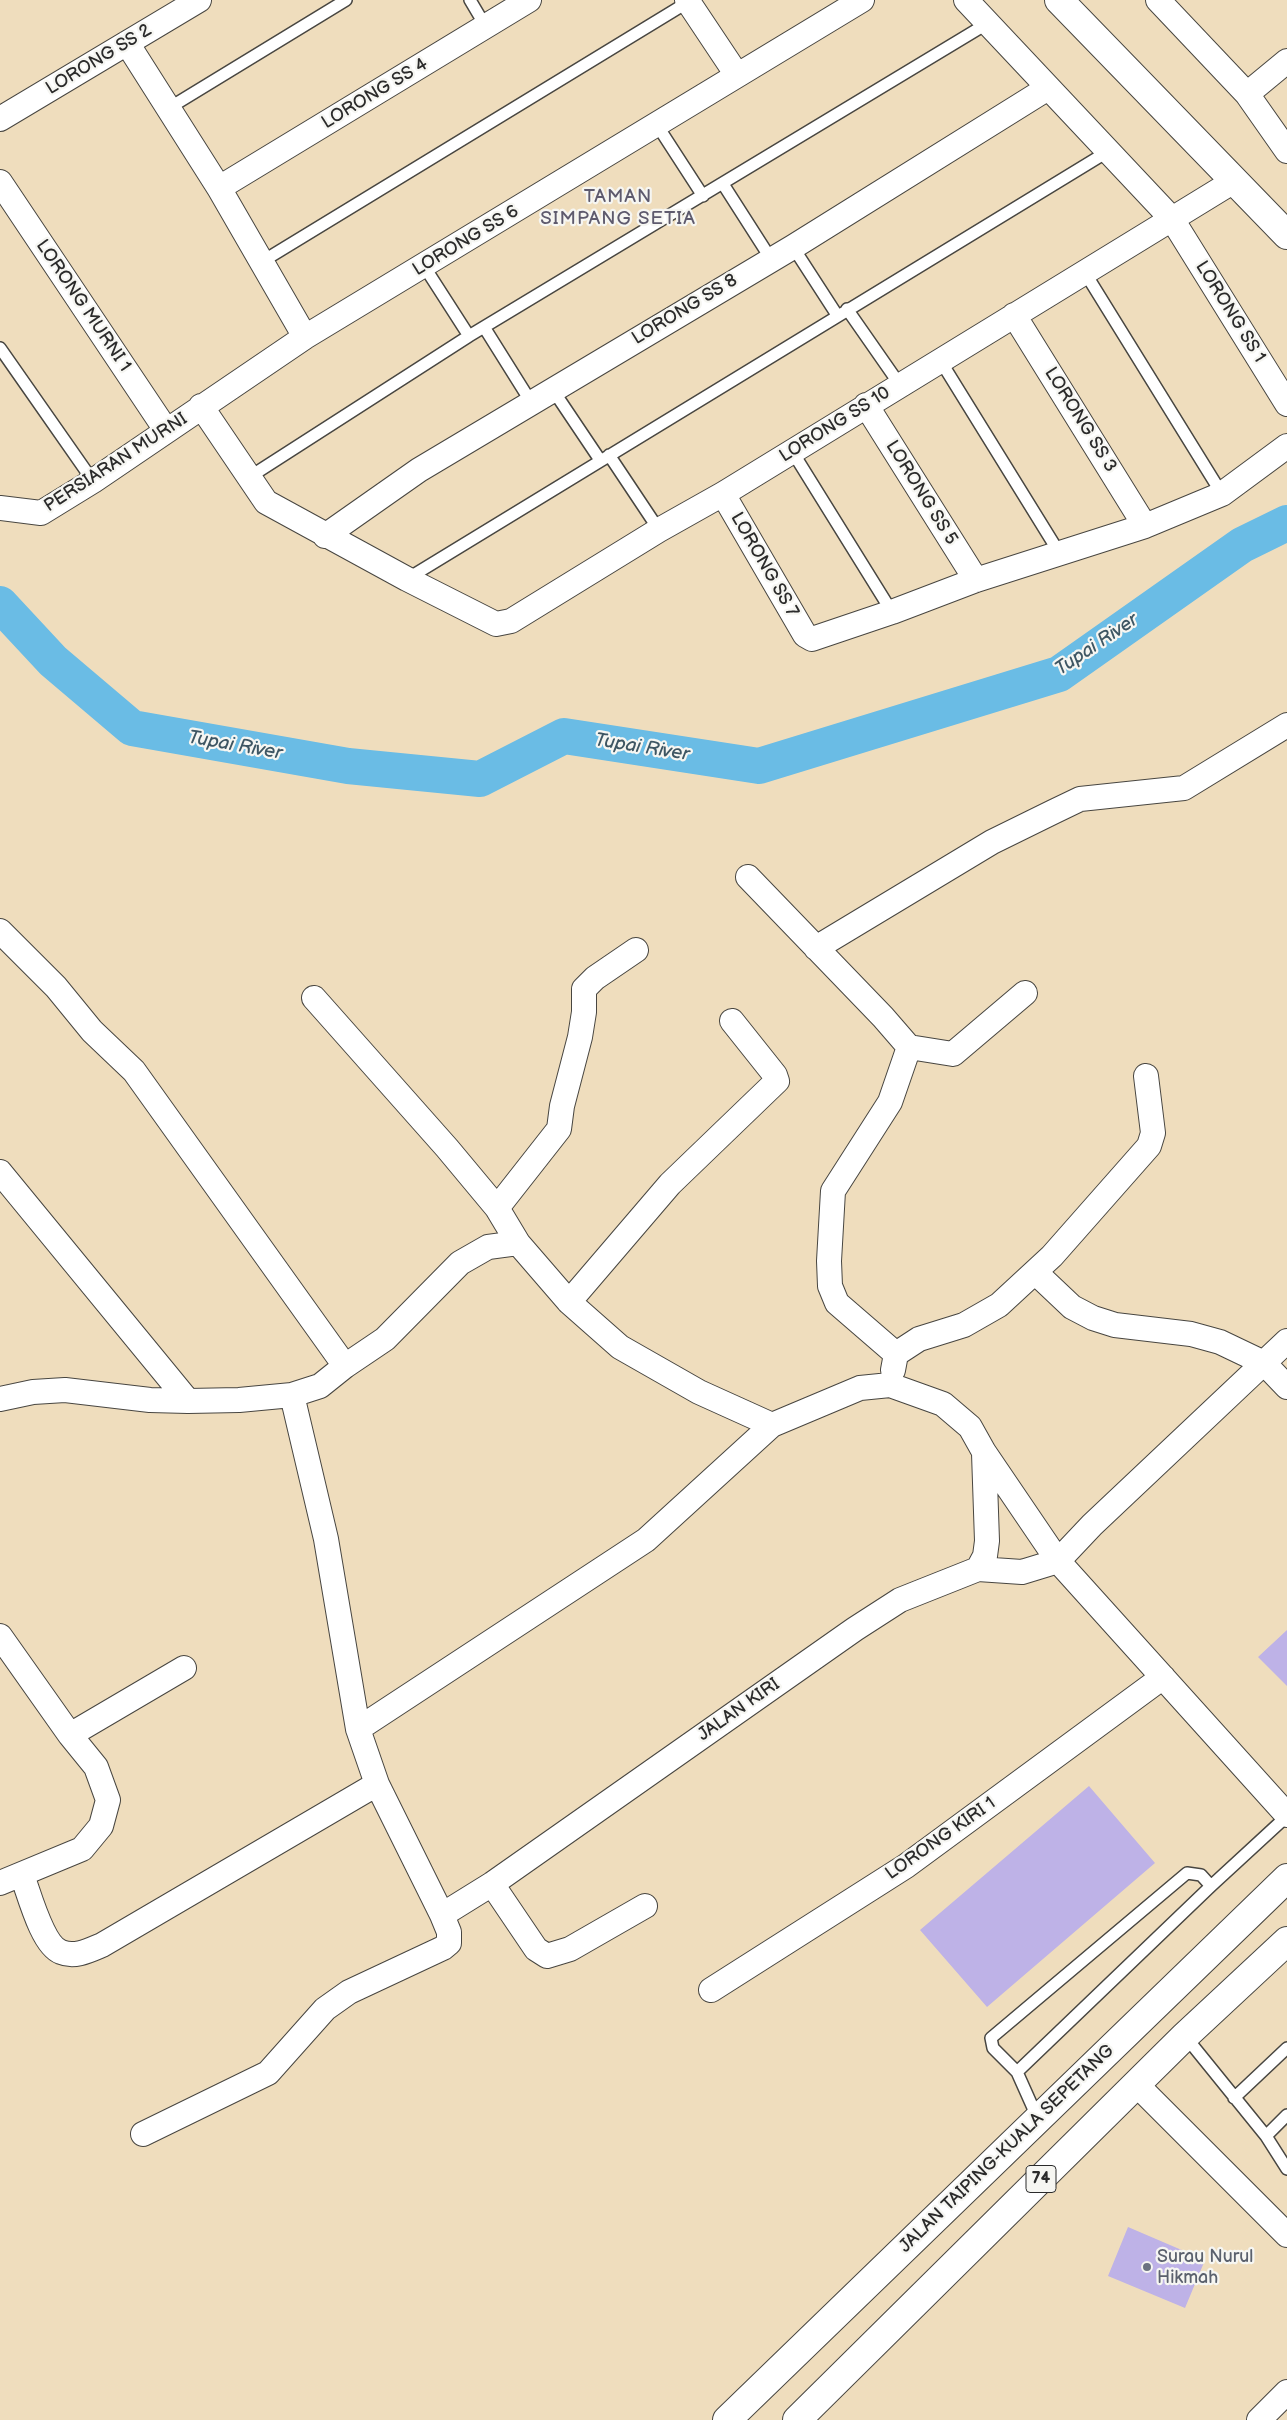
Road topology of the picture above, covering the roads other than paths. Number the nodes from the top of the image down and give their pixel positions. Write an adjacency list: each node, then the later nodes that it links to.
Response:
1 (199, 0): 12 (street, LORONG SS 2)
2 (346, 0): 17 (lane)
3 (470, 0): 11 (lane)
4 (529, 0): 11 (street, LORONG SS 4)
5 (862, 0): 14 (street, LORONG SS 6)
6 (966, 0): 10 (street, LORONG SS 1)
7 (1059, 0): 22 (main road)
8 (1158, 0): 16 (street)
9 (687, 1): 14 (street); 31 (lane)
10 (988, 23): 15 (street, LORONG SS 1); 24 (lane)
11 (486, 27): 25 (street, LORONG SS 4)
12 (127, 43): 17 (street); 18 (street, LORONG SS 2)
13 (1287, 61): 16 (street)
14 (736, 75): 19 (street, LORONG SS 6)
15 (1048, 88): 21 (street, LORONG SS 1); 29 (street, LORONG SS 8)
16 (1247, 94): 20 (street)
17 (169, 108): 25 (street)
18 (0, 119)
19 (657, 125): 26 (lane); 32 (street, LORONG SS 6)
20 (1287, 151)
21 (1107, 152): 27 (street, LORONG SS 1); 34 (lane)
22 (1234, 181): 27 (street, LORONG SS 10); 28 (main road)
23 (0, 182): 47 (street, LORONG MURNI 1)
24 (723, 184): 26 (lane); 30 (lane)
25 (219, 188): 31 (street)
26 (703, 196): 36 (lane)
27 (1172, 220): 33 (street, LORONG SS 10); 44 (street, LORONG SS 1)
28 (1287, 235)
29 (793, 247): 30 (street, LORONG SS 8); 34 (lane)
30 (771, 259): 42 (street, LORONG SS 8)
31 (263, 261): 38 (street)
32 (424, 266): 37 (lane); 38 (street, LORONG SS 6)
33 (1084, 271): 35 (street, LORONG SS 10); 54 (lane)
34 (842, 312): 41 (lane); 50 (lane)
35 (1014, 315): 40 (street, LORONG SS 10); 56 (street, LORONG SS 3)
36 (484, 327): 37 (lane); 43 (lane)
37 (469, 336): 51 (lane)
38 (305, 337): 46 (street, LORONG SS 6)
39 (0, 348): 52 (lane)
40 (940, 360): 41 (street, LORONG SS 10); 59 (lane)
41 (900, 385): 45 (street, LORONG SS 10)
42 (553, 390): 43 (street, LORONG SS 8); 50 (lane)
43 (531, 402): 58 (street, LORONG SS 8)
44 (1287, 404)
45 (866, 405): 49 (street, LORONG SS 10); 61 (street, LORONG SS 5)
46 (201, 406): 47 (street, PERSIARAN MURNI); 51 (street)
47 (166, 430): 52 (street, PERSIARAN MURNI)
48 (1287, 446): 54 (street)
49 (792, 451): 53 (street, LORONG SS 10); 62 (lane)
50 (605, 458): 57 (lane); 60 (lane)
51 (248, 478): 58 (street)
52 (93, 481): 55 (street, PERSIARAN MURNI)
53 (723, 494): 57 (street, LORONG SS 10); 62 (street, LORONG SS 7)
54 (1222, 494): 56 (street)
55 (0, 508)
56 (1145, 526): 59 (street)
57 (659, 530): 60 (street, LORONG SS 10)
58 (325, 536): 60 (street)
59 (1060, 554): 61 (street)
60 (407, 579)
61 (976, 580): 62 (street)
62 (892, 612)
63 (1287, 724): 66 (street)
64 (748, 877): 66 (street)
65 (0, 931): 81 (street)
66 (816, 948): 71 (street)
67 (636, 950): 74 (street)
68 (1025, 992): 71 (street)
69 (314, 998): 74 (street)
70 (732, 1021): 77 (street)
71 (909, 1047): 79 (street)
72 (1146, 1076): 76 (street)
73 (0, 1172): 86 (street)
74 (496, 1208): 75 (street)
75 (518, 1243): 77 (street); 81 (street)
76 (1035, 1272): 79 (street); 80 (street)
77 (569, 1302): 87 (street)
78 (1287, 1341): 80 (street)
79 (896, 1354): 82 (street)
80 (1264, 1363): 83 (street); 89 (street)
81 (345, 1366): 84 (street)
82 (890, 1384): 87 (street); 88 (street)
83 (1287, 1387)
84 (292, 1395): 86 (street); 94 (street)
85 (0, 1399): 86 (street)
86 (188, 1401)
87 (772, 1425): 94 (street)
88 (984, 1452): 89 (street); 90 (street)
89 (1058, 1561): 90 (street, JALAN KIRI); 93 (street)
90 (978, 1569): 100 (street, JALAN KIRI)
91 (0, 1636): 95 (street)
92 (184, 1668): 95 (street)
93 (1163, 1677): 97 (street); 105 (street, LORONG KIRI 1)
94 (358, 1729): 96 (street)
95 (70, 1735): 99 (street)
96 (377, 1784): 99 (street); 103 (street)
97 (1287, 1815): 101 (lane)
98 (1287, 1878): 112 (main road, JALAN TAIPING-KUALA SEPETANG / 74)
99 (11, 1879)
100 (492, 1884): 102 (street); 103 (street, JALAN KIRI)
101 (1210, 1886): 108 (lane); 108 (lane)
102 (646, 1906)
103 (442, 1915): 113 (street)
104 (1287, 1940): 106 (main road, 74)
105 (711, 1990)
106 (1185, 2036): 109 (main road, 74); 110 (lane)
107 (1287, 2048): 110 (lane)
108 (1017, 2072): 112 (lane)
109 (1136, 2084): 116 (street); 119 (main road, 74)
110 (1234, 2098): 114 (lane)
111 (1287, 2115): 114 (lane)
112 (1038, 2119): 118 (main road, JALAN TAIPING-KUALA SEPETANG / 74)
113 (143, 2134)
114 (1266, 2136): 115 (lane)
115 (1287, 2169)
116 (1287, 2235)
117 (1287, 2392): 120 (street)
118 (727, 2420)
119 (798, 2420)
120 (1259, 2420)

